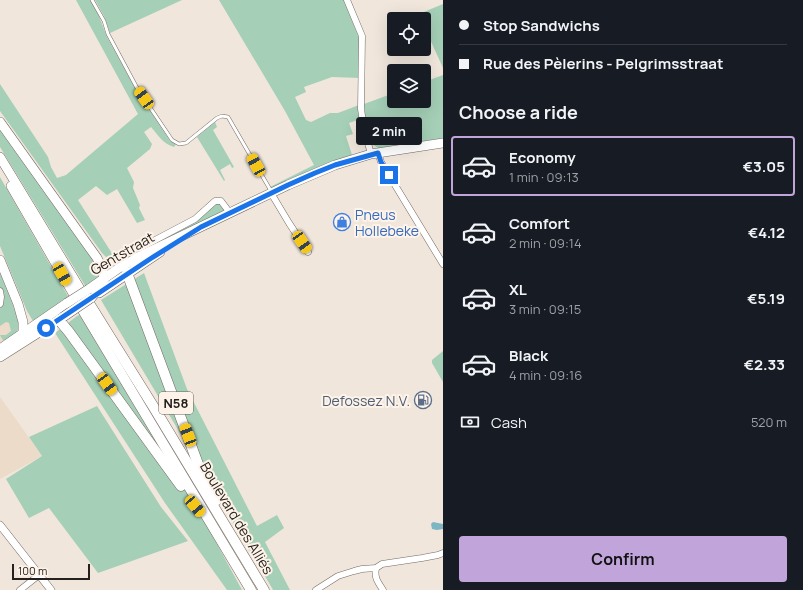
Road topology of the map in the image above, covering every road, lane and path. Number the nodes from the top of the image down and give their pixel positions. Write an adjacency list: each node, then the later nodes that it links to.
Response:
1 (92, 0): 8 (lane)
2 (346, 0): 5 (street)
3 (0, 122): 12 (main road)
4 (443, 142): 5 (main road)
5 (375, 154): 8 (main road); 14 (street)
6 (0, 156): 18 (main road, N58)
7 (0, 168): 18 (main road, N58)
8 (271, 193): 9 (main road); 11 (street)
9 (230, 213): 10 (street, Gentstraat); 15 (main road)
10 (140, 248)
11 (308, 252)
12 (97, 258): 15 (main road); 16 (main road)
13 (0, 260): 20 (main road)
14 (443, 264)
15 (123, 271): 16 (main road); 29 (highway, N58)
16 (103, 283): 18 (main road); 21 (main road, Gentstraat, bridge)
17 (0, 292): 19 (street)
18 (85, 299): 21 (main road, bridge); 28 (highway, Boulevard des Alliés / N58); 29 (highway, Boulevard des Alliés / N58)
19 (0, 304)
20 (18, 304): 22 (main road); 24 (main road)
21 (60, 315): 22 (main road, Gentstraat); 23 (main road); 28 (highway, N58)
22 (34, 326): 23 (main road); 24 (main road, Gentstraat)
23 (46, 328): 25 (main road)
24 (24, 332): 25 (main road, Gentstraat)
25 (3, 347): 26 (main road)
26 (0, 357)
27 (0, 525): 32 (street)
28 (215, 530): 35 (highway, Boulevard des Alliés / N58)
29 (228, 532): 36 (highway, Boulevard des Alliés / N58)
30 (443, 553): 31 (street)
31 (376, 568): 37 (street); 38 (street)
32 (39, 575): 33 (street); 34 (street)
33 (20, 590)
34 (51, 590)
35 (251, 590)
36 (264, 590)
37 (316, 590)
38 (383, 590)

